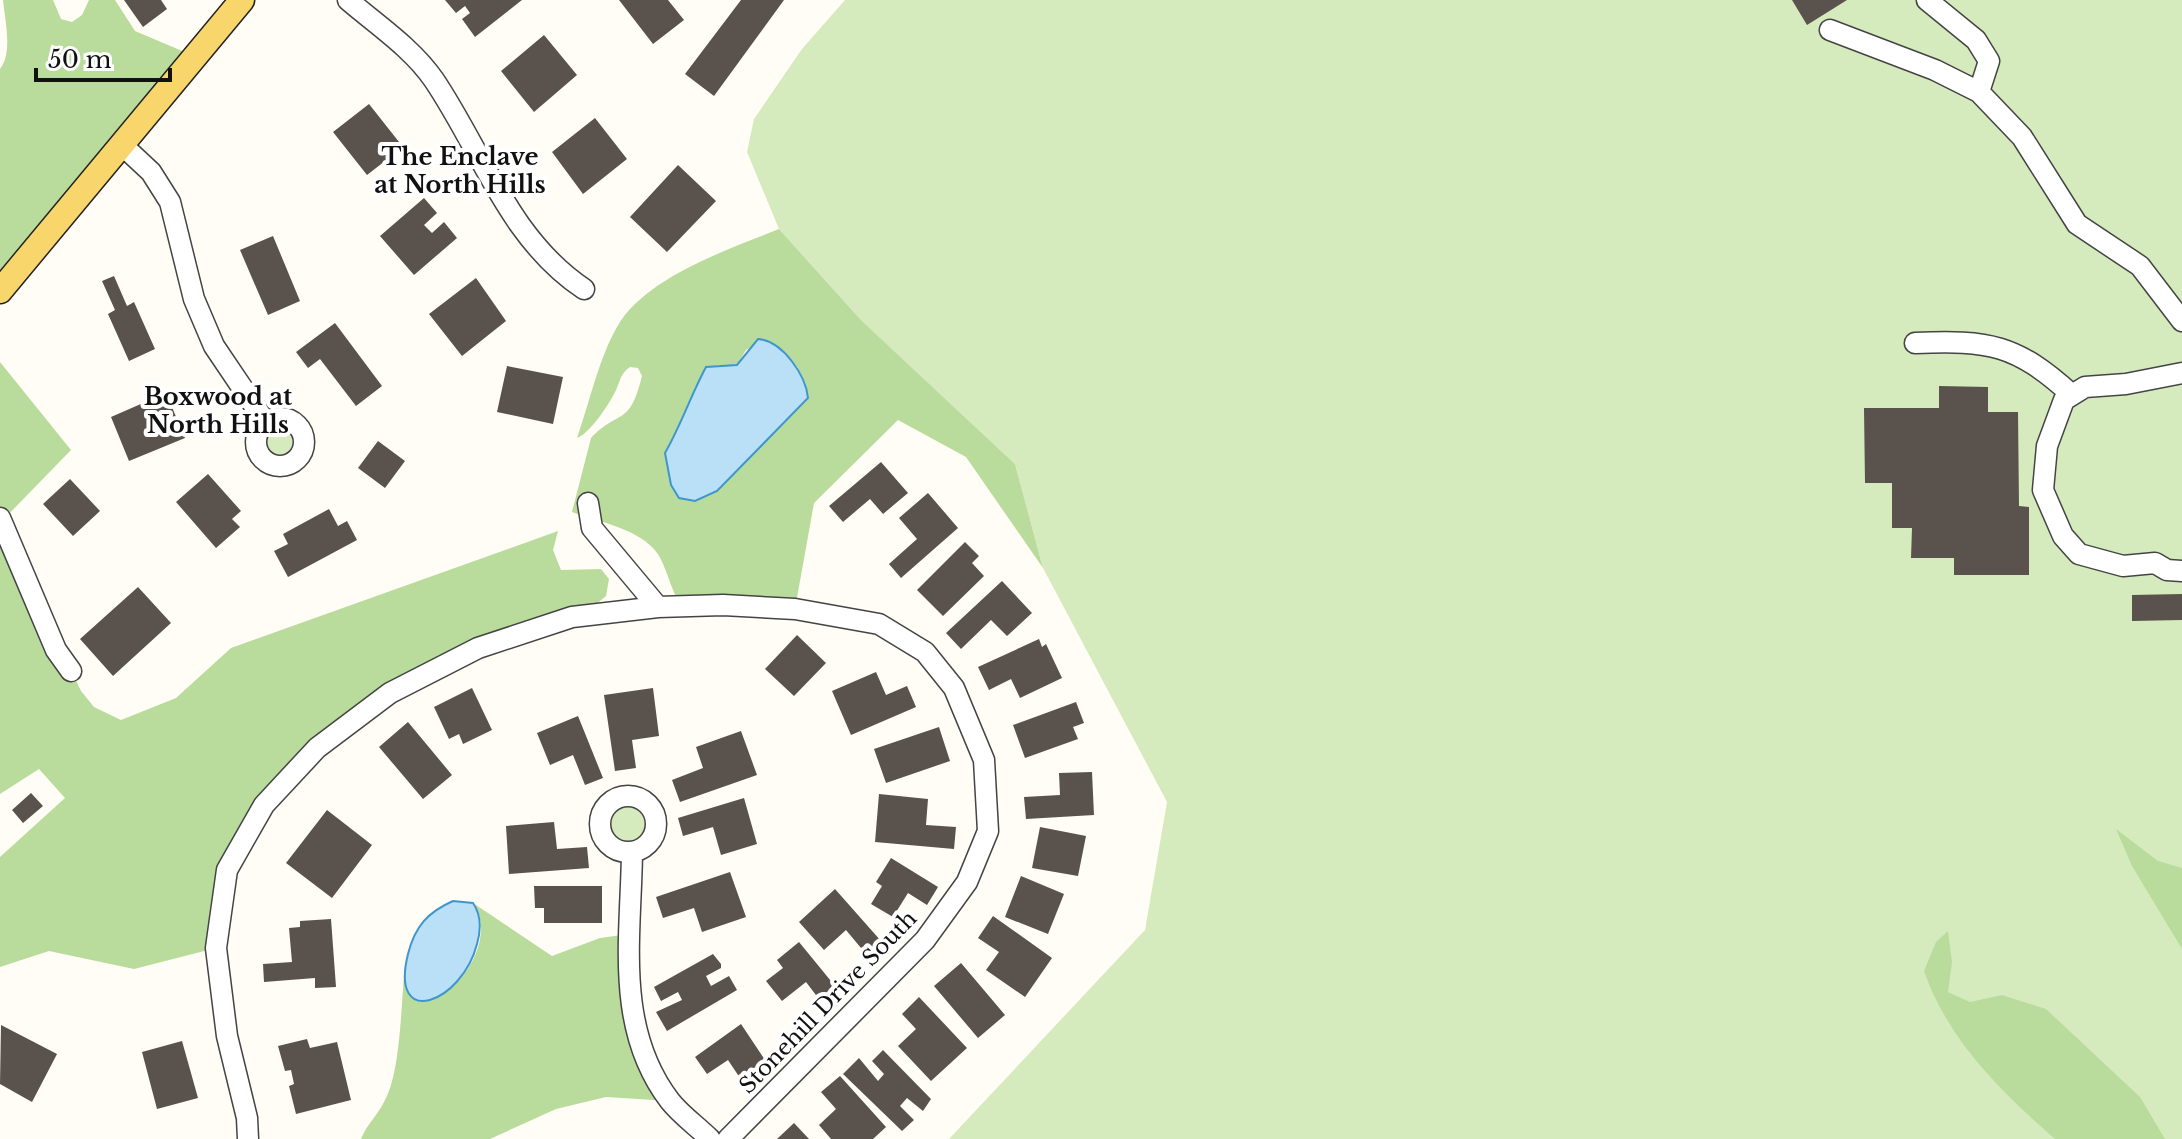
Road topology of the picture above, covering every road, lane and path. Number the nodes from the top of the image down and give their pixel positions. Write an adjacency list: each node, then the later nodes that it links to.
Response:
1 (242, 0): 6 (main road)
2 (348, 0): 7 (street)
3 (1927, 0): 5 (street)
4 (1830, 30): 5 (street)
5 (1979, 92): 9 (street)
6 (121, 144): 8 (main road); 13 (street)
7 (584, 289)
8 (0, 291)
9 (2182, 321)
10 (1915, 343): 12 (street)
11 (2182, 373): 12 (street)
12 (2072, 395): 16 (street)
13 (266, 423)
14 (588, 503): 17 (street)
15 (0, 518): 18 (street)
16 (2182, 571)
17 (658, 607): 20 (street, Stonehill Drive South); 22 (street, Stonehill Drive South)
18 (71, 671)
19 (632, 852): 21 (street)
20 (248, 1139)
21 (710, 1139)
22 (728, 1139)

